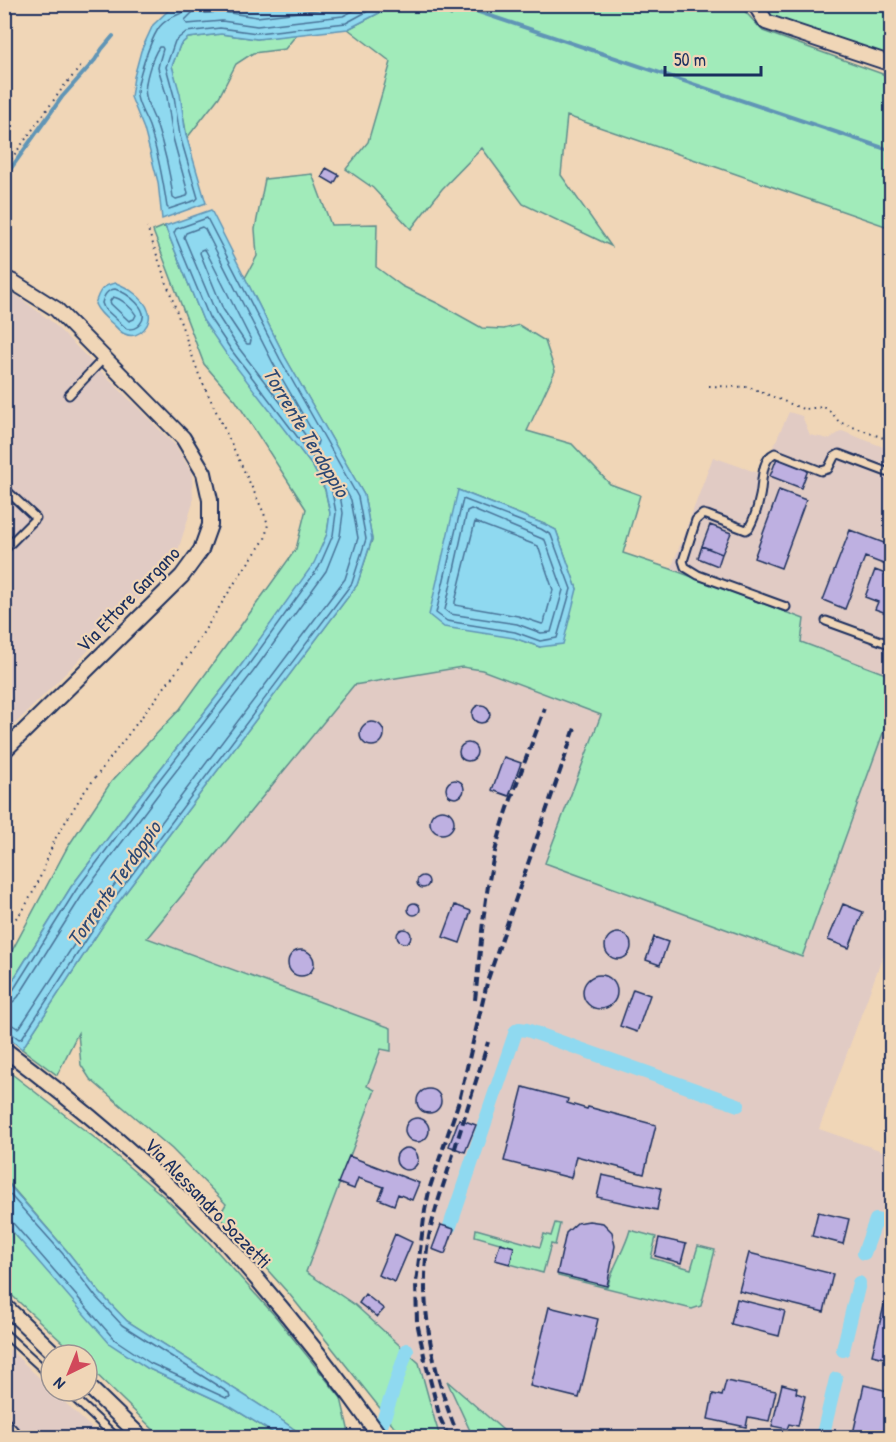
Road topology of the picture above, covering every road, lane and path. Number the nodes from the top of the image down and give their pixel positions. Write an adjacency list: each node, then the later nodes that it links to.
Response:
1 (755, 4): 3 (street)
2 (83, 64): 4 (path)
3 (891, 64)
4 (4, 169)
5 (4, 278): 6 (street, Via Ettore Gargano)
6 (104, 358): 8 (lane); 16 (street, Via Ettore Gargano)
7 (709, 386): 9 (path)
8 (69, 395)
9 (891, 441)
10 (891, 474): 13 (lane)
11 (4, 488): 12 (lane)
12 (4, 550)
13 (786, 607)
14 (826, 621): 15 (lane)
15 (891, 645)
16 (4, 751)
17 (4, 1049): 25 (street, Via Alessandro Sozzetti)
18 (4, 1305): 20 (street)
19 (4, 1333): 21 (lane)
20 (44, 1343)
21 (39, 1365)
22 (99, 1396): 28 (street)
23 (80, 1403): 27 (lane)
24 (4, 1420): 26 (lane)
25 (377, 1432)
26 (21, 1437)
27 (117, 1437)
28 (142, 1437)

